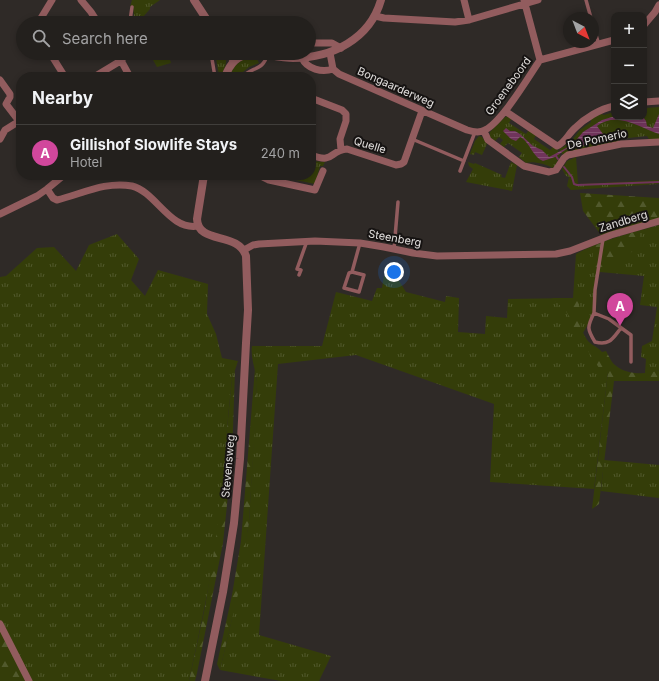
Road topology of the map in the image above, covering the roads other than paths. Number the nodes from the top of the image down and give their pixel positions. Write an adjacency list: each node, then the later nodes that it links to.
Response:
1 (52, 0): 12 (street)
2 (81, 0): 13 (street)
3 (194, 0): 15 (street)
4 (382, 0): 16 (street)
5 (464, 0): 17 (street)
6 (538, 0): 8 (street)
7 (586, 0): 11 (lane)
8 (525, 2): 17 (street); 32 (street)
9 (659, 5): 18 (street)
10 (132, 7): 14 (lane)
11 (589, 12)
12 (42, 16)
13 (94, 16)
14 (131, 16)
15 (204, 16)
16 (375, 16): 17 (street); 22 (street)
17 (469, 20)
18 (647, 21)
19 (611, 41): 21 (street, Groeneboord)
20 (316, 43): 22 (street)
21 (599, 45)
22 (340, 48): 24 (street)
23 (586, 48): 32 (street, Groeneboord)
24 (330, 53): 25 (street); 33 (street)
25 (316, 56)
26 (54, 60): 34 (street)
27 (122, 60): 35 (street); 36 (street)
28 (212, 60): 37 (lane)
29 (234, 60): 38 (street)
30 (266, 60): 39 (lane)
31 (303, 60): 33 (street)
32 (540, 60): 46 (street, Groeneboord)
33 (333, 69): 45 (street, Bongaarderweg)
34 (62, 72)
35 (102, 72)
36 (128, 72)
37 (214, 72)
38 (227, 72)
39 (249, 72)
40 (0, 80): 47 (street)
41 (316, 100): 54 (street)
42 (659, 101): 43 (street)
43 (647, 102)
44 (611, 107): 46 (street, De Pomerio)
45 (422, 111): 49 (street, Bongaarderweg); 52 (street)
46 (505, 111): 50 (street, Groeneboord)
47 (16, 116)
48 (16, 123): 51 (street)
49 (471, 131): 50 (street, Groeneboord); 56 (lane)
50 (484, 131): 53 (street, De Pomerio)
51 (0, 139)
52 (412, 139): 54 (street, Quelle); 56 (lane)
53 (659, 142)
54 (342, 150): 55 (street, Quelle)
55 (316, 157)
56 (464, 161): 58 (lane)
57 (323, 171): 61 (street)
58 (460, 171)
59 (58, 180): 62 (street)
60 (203, 180): 66 (street)
61 (269, 180)
62 (47, 189): 64 (street); 66 (street)
63 (398, 202): 71 (lane)
64 (0, 214)
65 (659, 221): 67 (street, Zandberg)
66 (198, 226): 72 (street)
67 (603, 238): 69 (street, Zandberg); 75 (lane)
68 (306, 241): 70 (street, Steenberg); 72 (street, Steenberg); 74 (lane)
69 (595, 241): 71 (street, Steenberg)
70 (360, 243): 71 (street, Steenberg); 73 (lane)
71 (394, 249)
72 (244, 250): 80 (street, Stevensweg)
73 (352, 272): 73 (lane)
74 (299, 274)
75 (594, 313): 76 (lane); 76 (lane)
76 (621, 328): 77 (lane)
77 (631, 362)
78 (0, 624): 79 (street)
79 (29, 681)
80 (205, 681)

